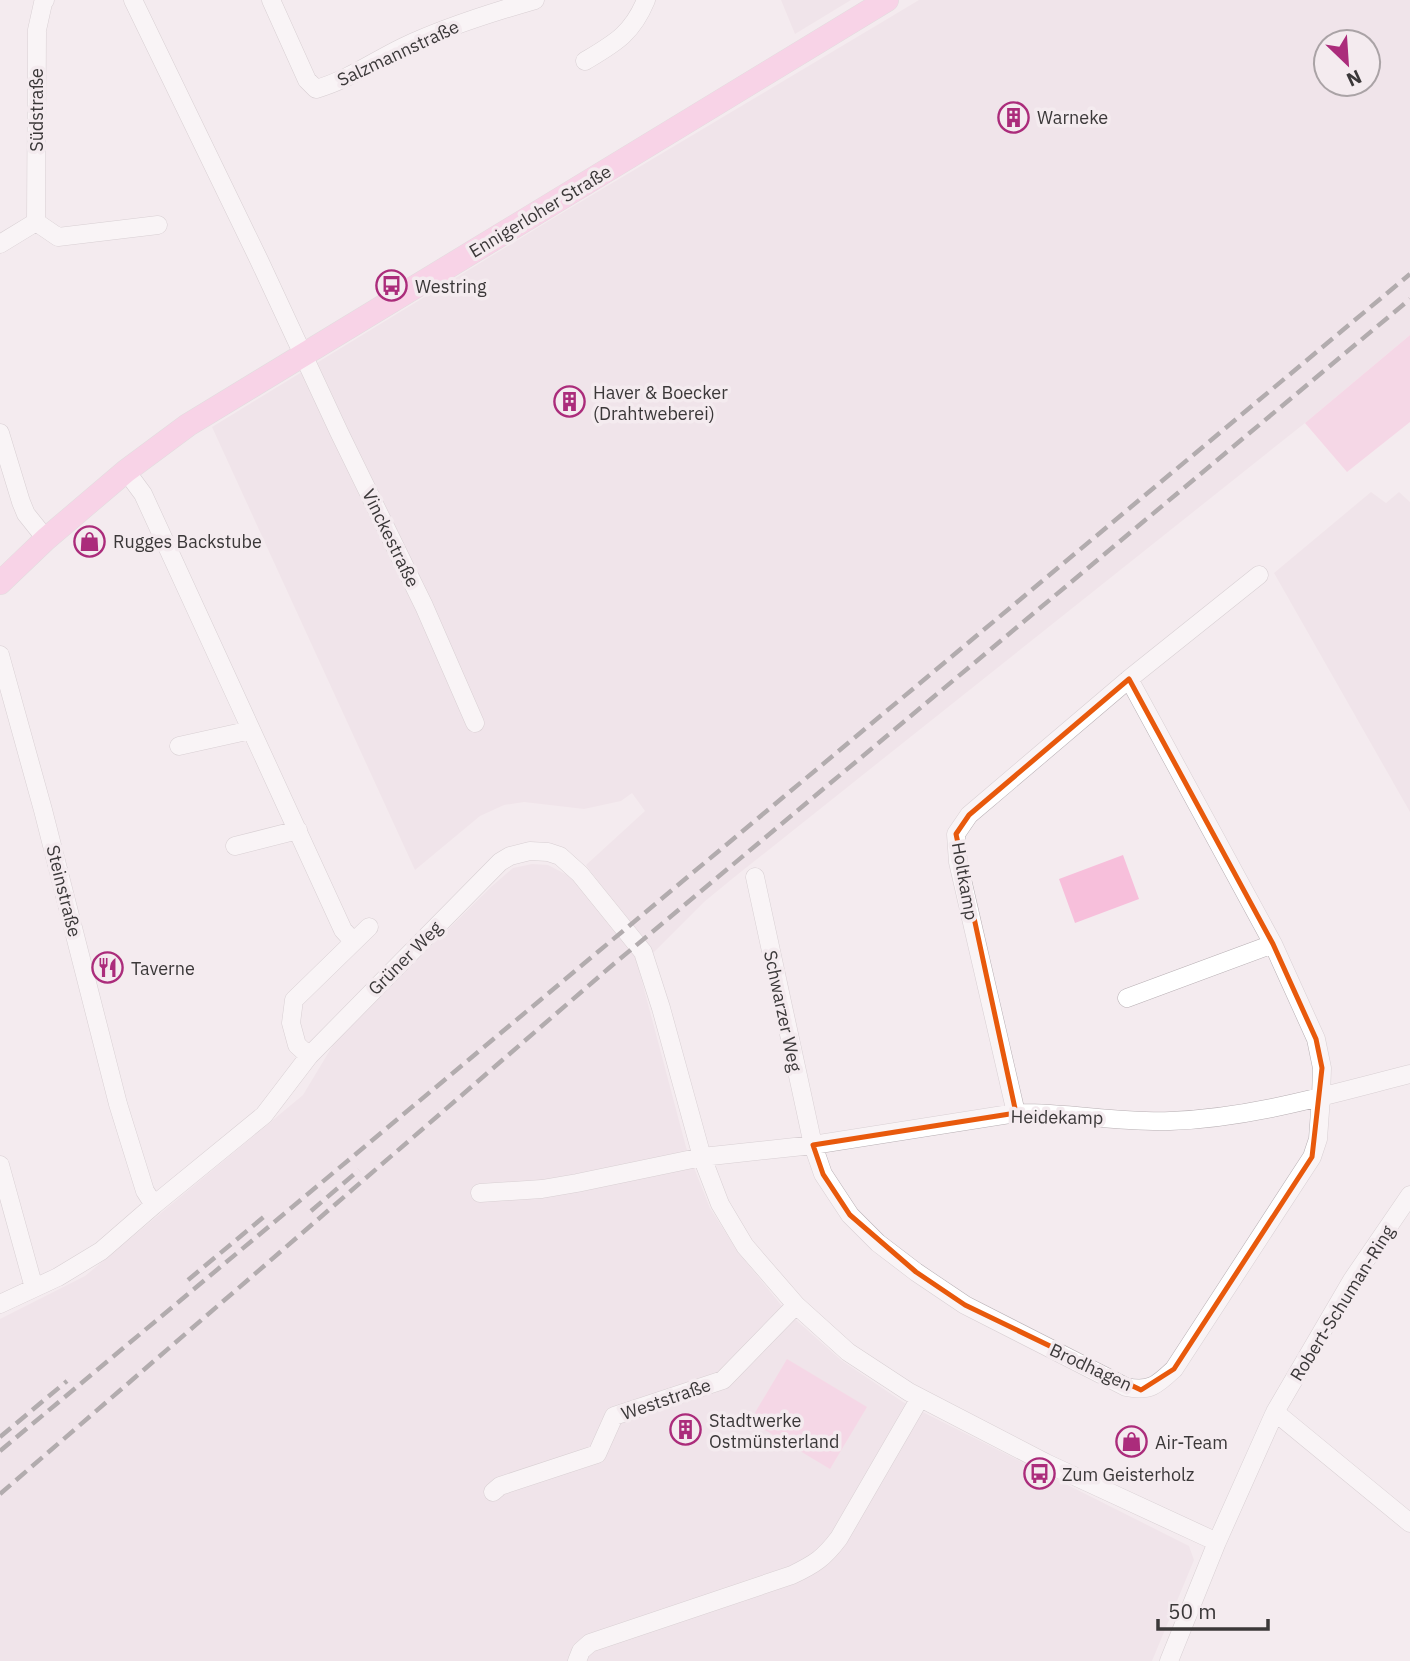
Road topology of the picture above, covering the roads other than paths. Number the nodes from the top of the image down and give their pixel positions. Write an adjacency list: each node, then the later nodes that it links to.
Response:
1 (45, 0): 8 (street, Südstraße)
2 (133, 0): 11 (street)
3 (271, 0): 4 (street, Salzmannstraße)
4 (535, 0)
5 (646, 0): 7 (street)
6 (887, 0): 11 (main road, Ennigerloher Straße)
7 (585, 61)
8 (36, 222): 9 (street); 10 (street)
9 (158, 225)
10 (0, 244)
11 (303, 355): 13 (main road, Ennigerloher Straße); 19 (street, Vinckestraße)
12 (0, 433): 14 (street)
13 (126, 471): 14 (main road, Ennigerloher Straße); 20 (street)
14 (46, 539): 16 (main road, Ennigerloher Straße)
15 (1259, 575): 18 (street, Holtkamp)
16 (0, 583)
17 (0, 655): 38 (street, Steinstraße)
18 (1129, 679): 27 (street); 32 (street, Holtkamp)
19 (475, 723)
20 (251, 730): 21 (street); 22 (street)
21 (179, 746)
22 (298, 830): 23 (street); 26 (street)
23 (235, 846)
24 (755, 877): 33 (street, Schwarzer Weg)
25 (369, 927): 26 (street)
26 (354, 941): 29 (street)
27 (1273, 944): 28 (street); 31 (street)
28 (1127, 998)
29 (309, 1056): 34 (street, Grüner Weg); 38 (street, Grüner Weg)
30 (1410, 1074): 31 (street, Heidekamp)
31 (1321, 1097): 32 (street, Heidekamp); 33 (street, Brodhagen)
32 (1016, 1114): 33 (street, Heidekamp)
33 (813, 1144): 34 (street, Heidekamp)
34 (702, 1157): 36 (street); 41 (street)
35 (0, 1165): 39 (street)
36 (480, 1194)
37 (1410, 1195): 43 (street, Robert-Schuman-Ring)
38 (155, 1205): 39 (street, Grüner Weg)
39 (34, 1288): 40 (street, Grüner Weg)
40 (0, 1304)
41 (796, 1305): 42 (street); 44 (street, Weststraße)
42 (919, 1398): 46 (street); 47 (street)
43 (1275, 1412): 45 (street); 46 (street, Robert-Schuman-Ring)
44 (493, 1492)
45 (1410, 1525)
46 (1217, 1542): 48 (street, Robert-Schuman-Ring)
47 (577, 1661)
48 (1169, 1661)

